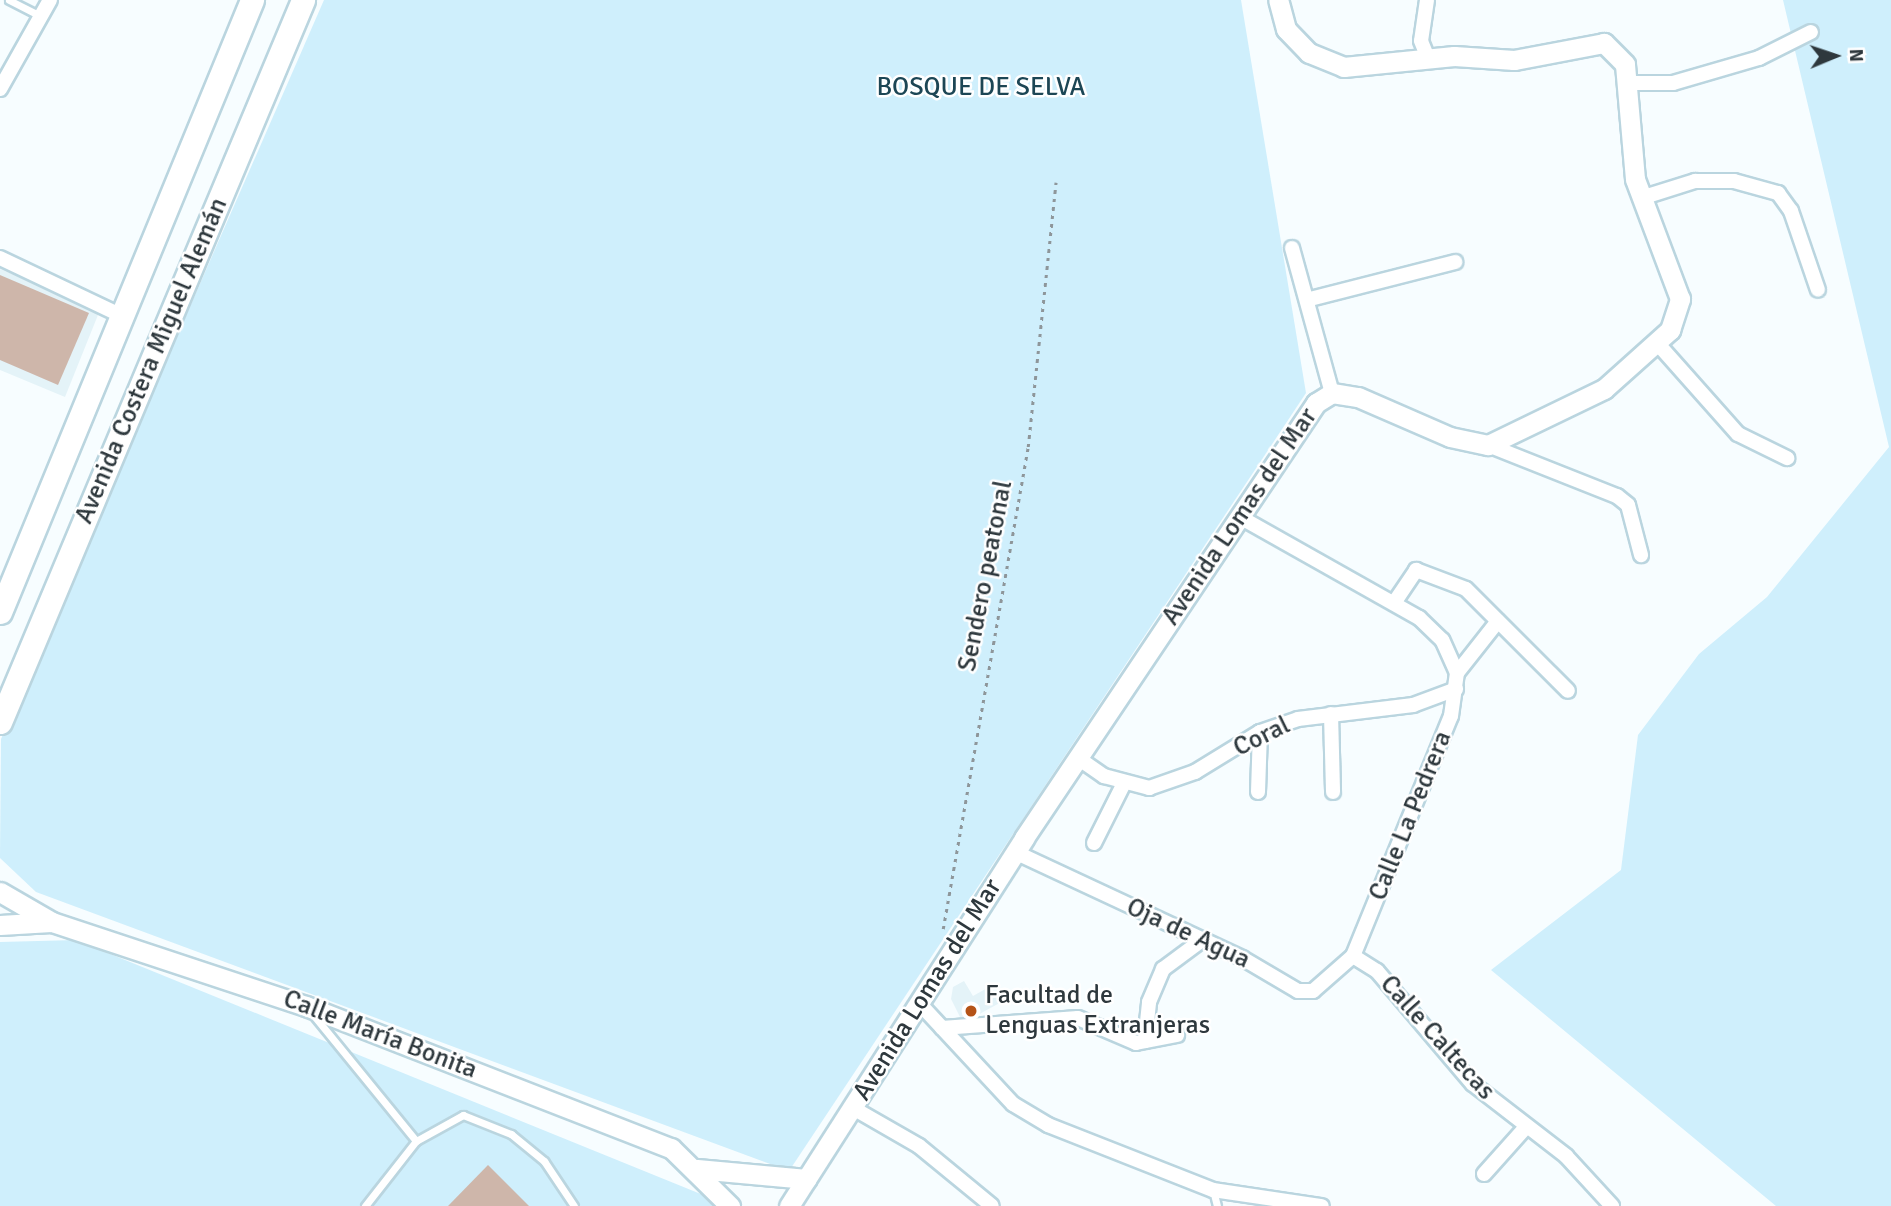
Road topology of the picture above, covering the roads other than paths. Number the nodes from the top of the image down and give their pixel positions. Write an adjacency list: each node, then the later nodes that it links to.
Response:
1 (9, 0): 7 (lane)
2 (50, 0): 7 (street)
3 (252, 0): 18 (main road, Avenida Costera Miguel Alemán)
4 (303, 0): 32 (main road, Avenida Costera Miguel Alemán)
5 (1278, 0): 9 (main road)
6 (1427, 0): 9 (street)
7 (40, 16): 11 (street)
8 (1811, 32): 10 (street)
9 (1428, 58): 10 (main road)
10 (1628, 83): 12 (main road)
11 (0, 89)
12 (1642, 198): 16 (street); 19 (main road)
13 (1292, 248): 17 (street)
14 (0, 258): 18 (street)
15 (1455, 262): 17 (street)
16 (1818, 290)
17 (1310, 299): 20 (street)
18 (124, 317): 26 (main road, Avenida Costera Miguel Alemán)
19 (1658, 344): 21 (main road); 22 (street)
20 (1332, 393): 21 (main road, Avenida Lomas del Mar); 23 (main road, Avenida Lomas del Mar)
21 (1488, 445): 24 (street)
22 (1787, 458)
23 (1240, 516): 25 (street); 34 (main road, Avenida Lomas del Mar)
24 (1641, 555)
25 (1394, 603): 27 (street); 28 (street)
26 (0, 612)
27 (1498, 621): 28 (street); 30 (street)
28 (1457, 673): 29 (street, Calle La Pedrera)
29 (1456, 689): 31 (street, Coral); 44 (street, Calle La Pedrera)
30 (1568, 691)
31 (1331, 713): 33 (street, Coral); 37 (street)
32 (0, 722)
33 (1260, 732): 35 (street, Coral); 36 (street)
34 (1078, 758): 35 (street, Coral); 39 (main road, Avenida Lomas del Mar)
35 (1124, 783): 38 (street)
36 (1258, 792)
37 (1333, 792)
38 (1094, 843)
39 (1016, 852): 43 (street, Oja de Agua); 45 (main road, Avenida Lomas del Mar)
40 (0, 892): 41 (main road, Calle María Bonita)
41 (52, 922): 42 (main road, Calle María Bonita); 46 (main road, Calle María Bonita)
42 (0, 925)
43 (1202, 940): 44 (street, Oja de Agua); 49 (street)
44 (1353, 956): 51 (street, Calle Caltecas)
45 (919, 1003): 47 (street); 50 (main road, Avenida Lomas del Mar)
46 (306, 1006): 52 (lane); 53 (main road, Calle María Bonita)
47 (942, 1028): 49 (street); 56 (street)
48 (1177, 1035): 49 (street)
49 (1145, 1041)
50 (853, 1108): 55 (main road, Avenida Lomas del Mar); 61 (street)
51 (1526, 1127): 54 (street); 64 (street, Calle Caltecas)
52 (416, 1141): 57 (lane); 58 (lane)
53 (697, 1169): 55 (main road); 59 (main road, Calle María Bonita)
54 (1484, 1174)
55 (807, 1179): 60 (main road, Avenida Lomas del Mar)
56 (1213, 1190): 62 (lane); 63 (street)
57 (365, 1206)
58 (574, 1206)
59 (730, 1206)
60 (789, 1206)
61 (992, 1206)
62 (1217, 1206)
63 (1322, 1206)
64 (1612, 1206)

